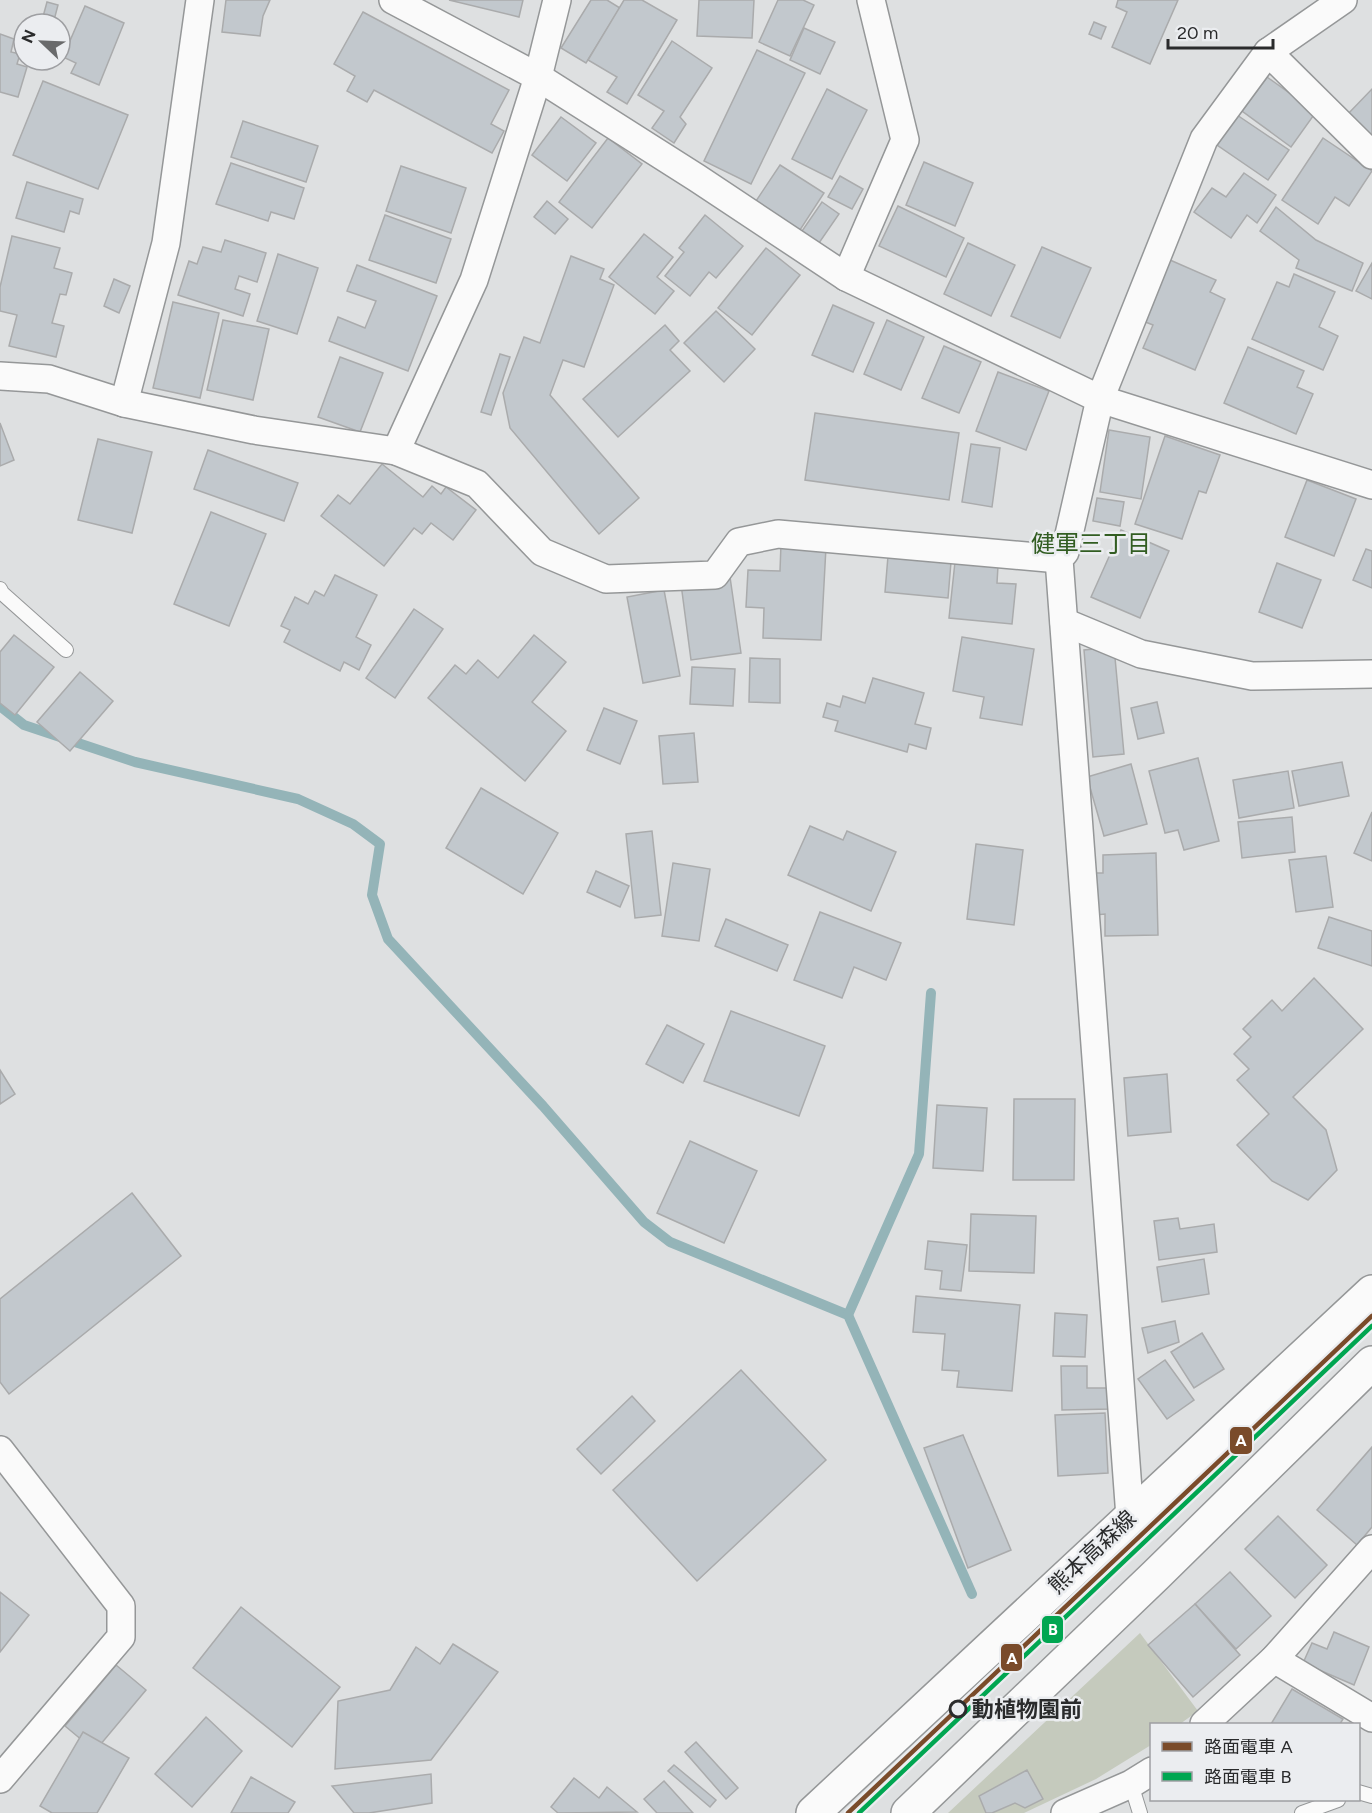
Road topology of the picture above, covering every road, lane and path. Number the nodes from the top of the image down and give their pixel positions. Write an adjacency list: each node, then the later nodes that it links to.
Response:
1 (200, 0): 12 (street)
2 (393, 0): 7 (street)
3 (557, 0): 7 (street)
4 (871, 0): 9 (street)
5 (1343, 0): 6 (street)
6 (1268, 52): 8 (street); 11 (street)
7 (538, 77): 9 (street); 13 (street)
8 (1372, 155)
9 (846, 277): 11 (street)
10 (0, 376): 12 (street)
11 (1100, 399): 14 (street); 15 (street)
12 (124, 403): 13 (street)
13 (396, 451): 15 (street)
14 (1372, 485)
15 (1059, 559): 17 (street)
16 (0, 589): 18 (lane)
17 (1064, 622): 19 (street); 23 (street)
18 (66, 650)
19 (1372, 674)
20 (1372, 1292): 23 (main road, 熊本高森線)
21 (1372, 1363): 32 (main road)
22 (0, 1450): 29 (street)
23 (1130, 1517): 31 (main road, 熊本高森線)
24 (1372, 1549): 25 (street)
25 (1274, 1659): 26 (street); 27 (street)
26 (1372, 1718)
27 (1206, 1723)
28 (1141, 1777): 33 (street); 34 (lane)
29 (0, 1779)
30 (1335, 1801): 35 (lane)
31 (813, 1813)
32 (908, 1813)
33 (1065, 1813)
34 (1140, 1813)
35 (1302, 1813)

